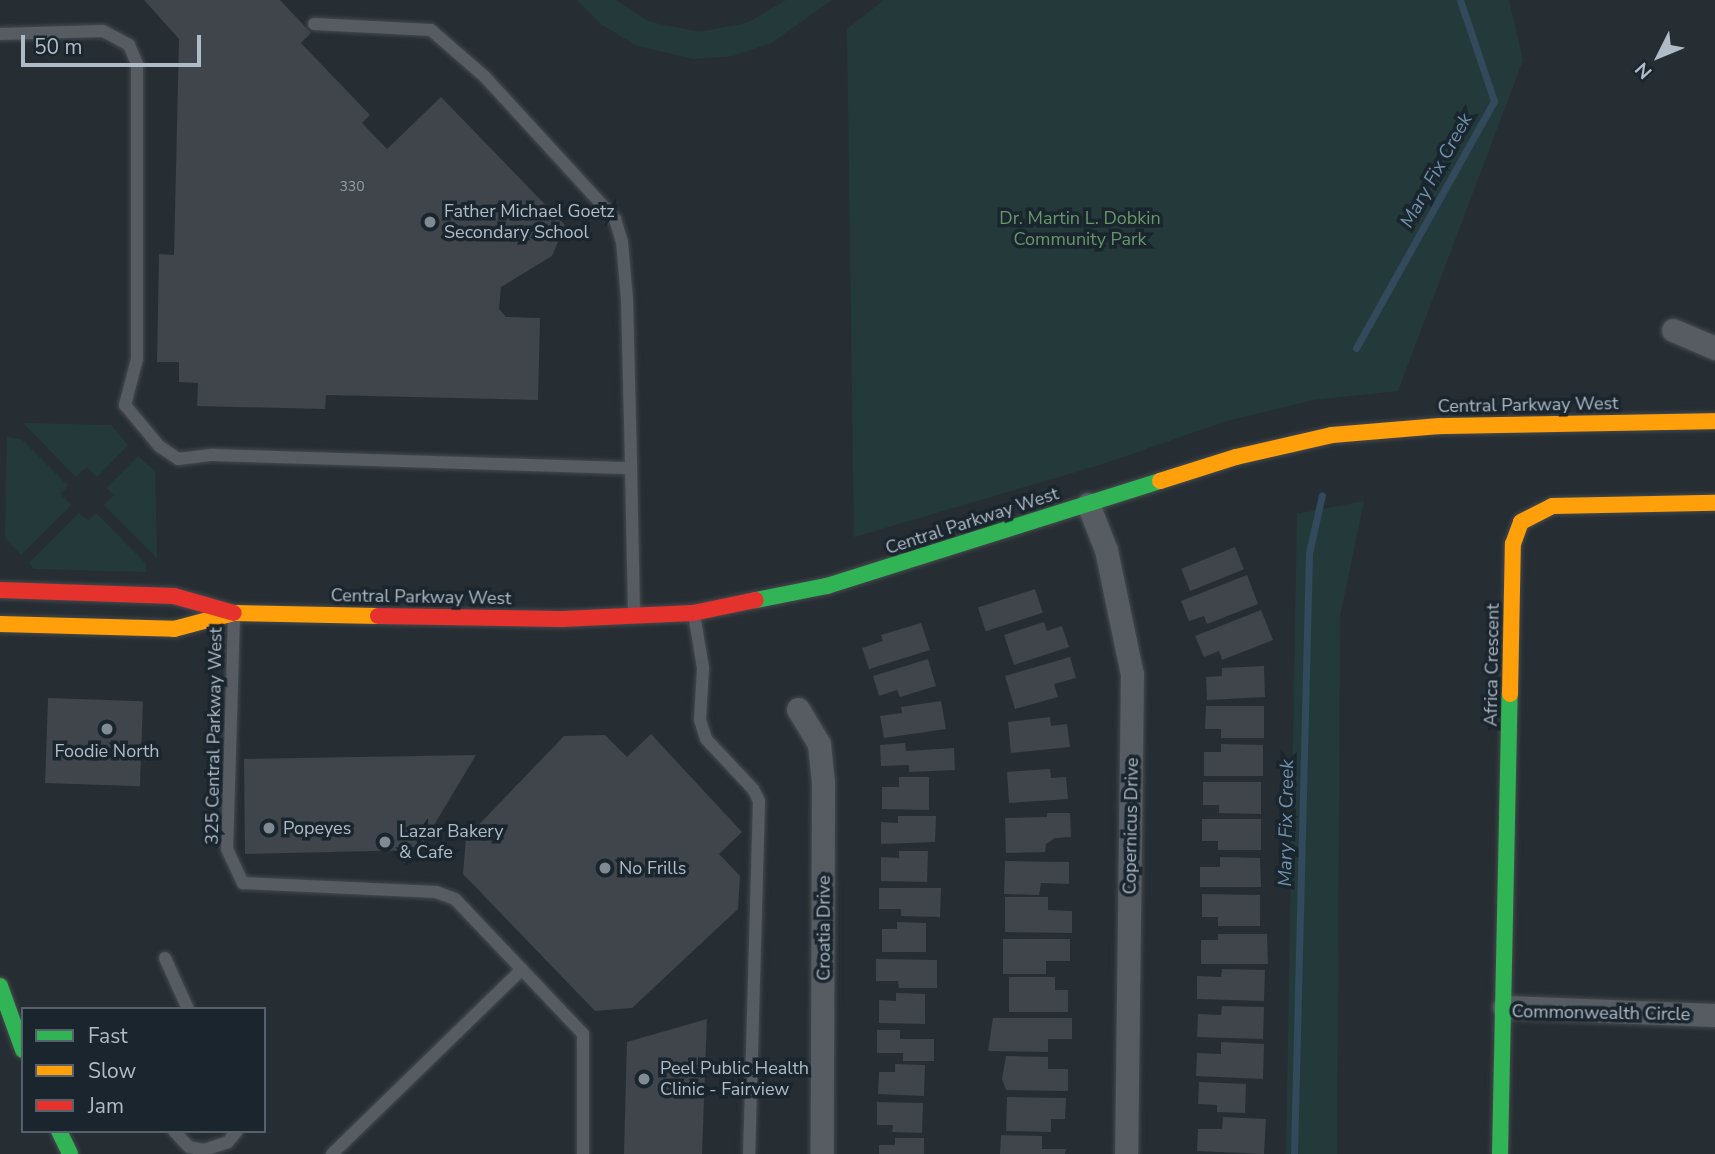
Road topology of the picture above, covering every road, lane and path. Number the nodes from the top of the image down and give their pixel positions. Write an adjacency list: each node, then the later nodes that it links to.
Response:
1 (314, 24): 6 (lane)
2 (0, 34): 6 (lane)
3 (1673, 330): 4 (street)
4 (1715, 348)
5 (1715, 421): 8 (street, Central Parkway West)
6 (631, 468): 12 (lane)
7 (1715, 503): 21 (street, Africa Crescent)
8 (1088, 504): 11 (street, Central Parkway West); 32 (street, Copernicus Drive)
9 (0, 590): 10 (street, Central Parkway West)
10 (234, 613): 12 (street, Central Parkway West); 13 (street, Central Parkway West); 16 (lane, 325 Central Parkway West)
11 (694, 613): 12 (street, Central Parkway West); 30 (lane)
12 (634, 618)
13 (0, 624)
14 (798, 709): 31 (street, Croatia Drive)
15 (165, 958): 18 (lane)
16 (523, 969): 28 (lane); 29 (lane, 325 Central Parkway West)
17 (0, 986): 23 (street)
18 (179, 989): 19 (lane); 20 (lane)
19 (177, 1007)
20 (187, 1007)
21 (1504, 1007): 22 (street, Commonwealth Circle); 33 (street, Commonwealth Circle)
22 (1715, 1016)
23 (21, 1044)
24 (60, 1133): 27 (street)
25 (176, 1133): 26 (lane)
26 (235, 1133)
27 (70, 1154)
28 (332, 1154)
29 (583, 1154)
30 (749, 1154)
31 (822, 1154)
32 (1126, 1154)
33 (1500, 1154)

